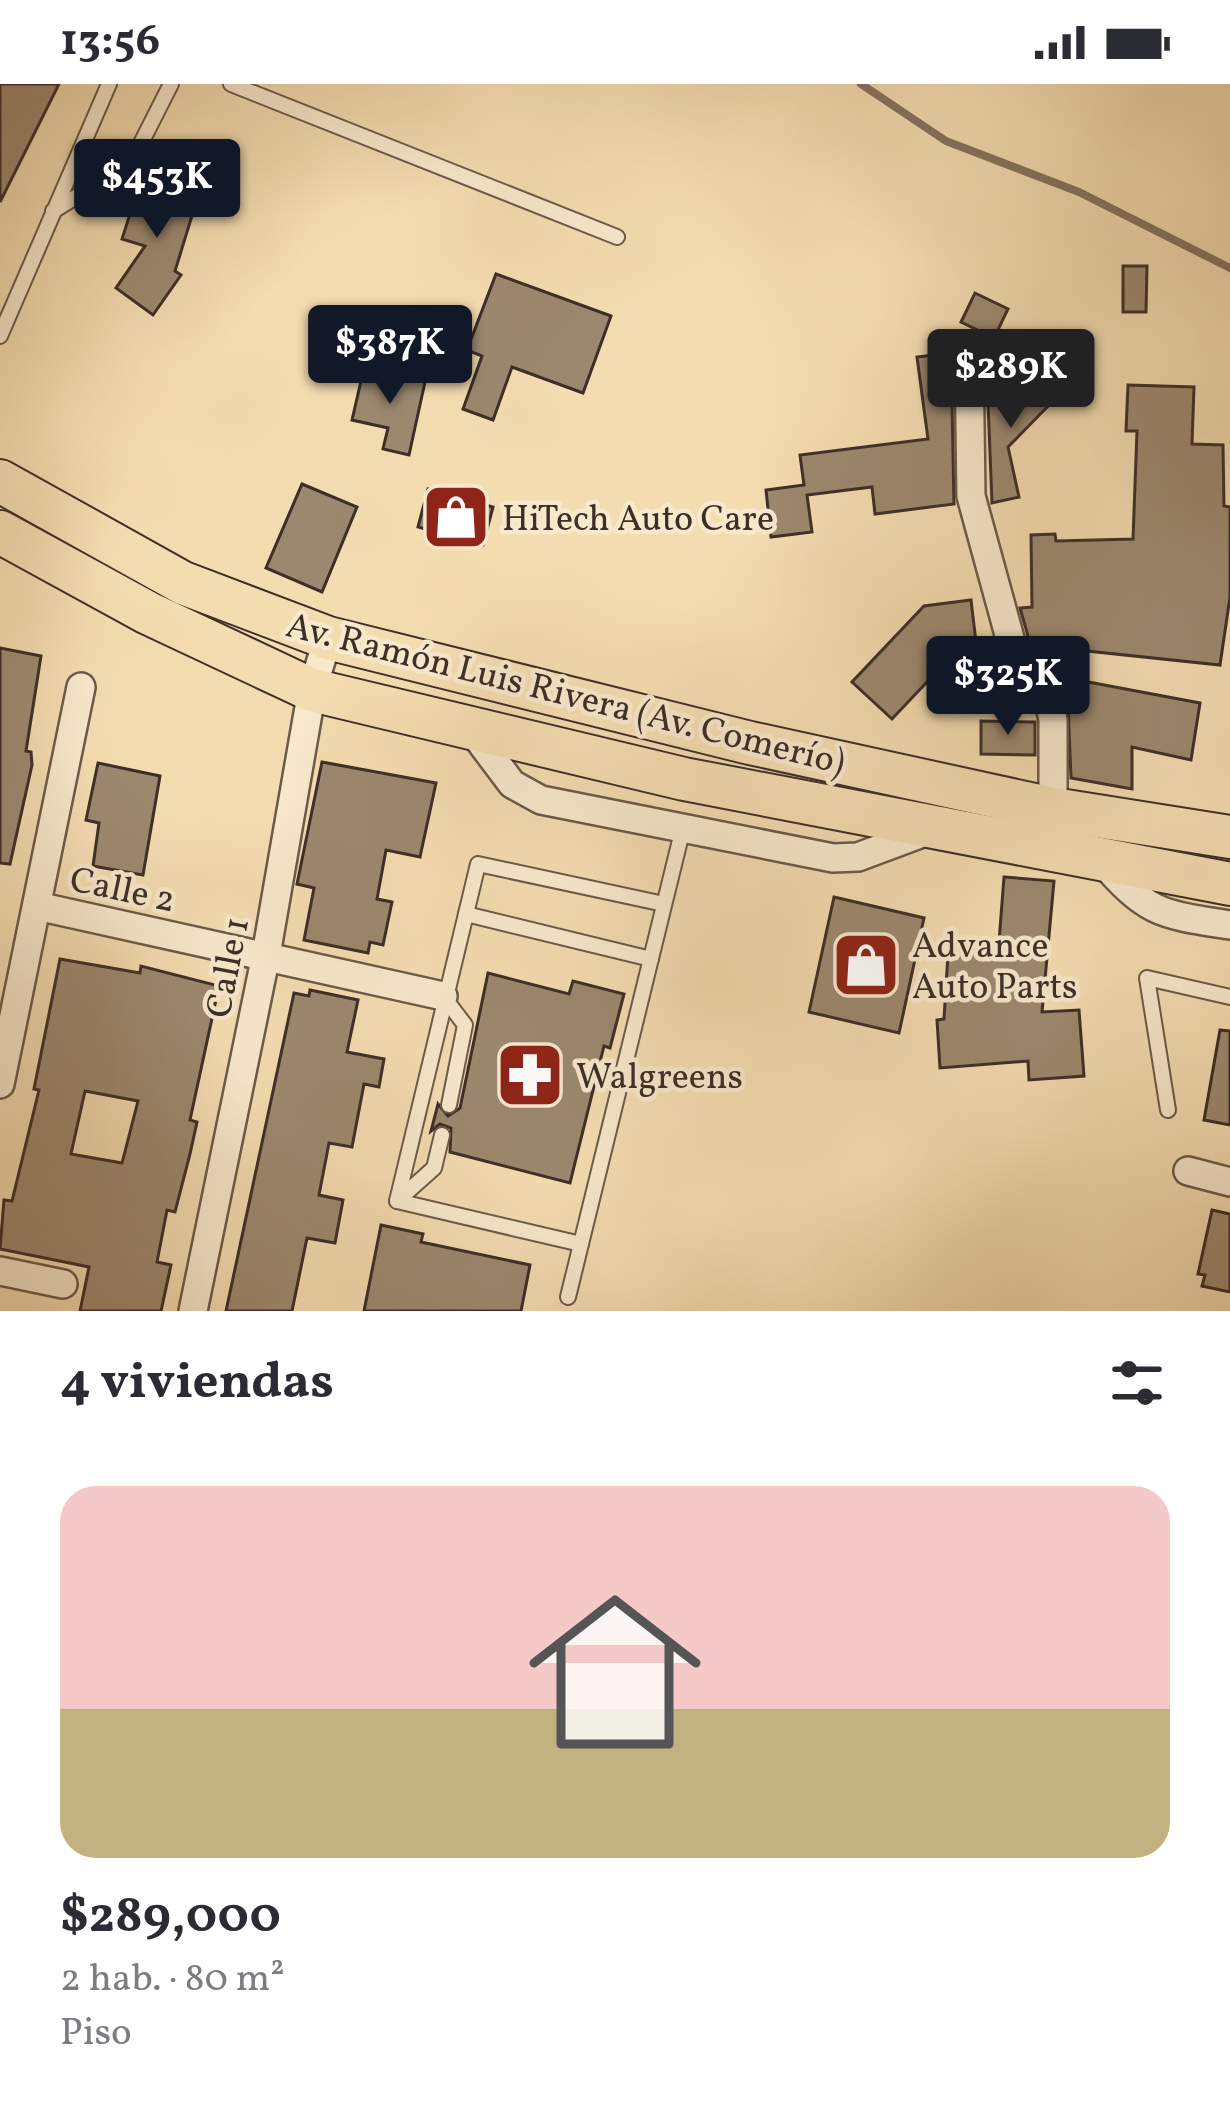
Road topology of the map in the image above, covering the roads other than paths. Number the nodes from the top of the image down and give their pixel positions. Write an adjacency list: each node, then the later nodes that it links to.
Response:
1 (110, 84): 4 (lane)
2 (170, 84): 4 (lane)
3 (231, 84): 5 (lane)
4 (53, 211): 6 (lane)
5 (616, 237)
6 (0, 336)
7 (969, 354): 14 (street)
8 (0, 481): 10 (main road, Av. Ramón Luis Rivera (Av. Comerío))
9 (0, 532): 12 (main road, Av. Ramón Luis Rivera (Av. Comerío))
10 (328, 638): 12 (street, Calle 1); 14 (main road, Av. Ramón Luis Rivera (Av. Comerío))
11 (81, 687): 21 (street)
12 (312, 690): 13 (main road, Av. Ramón Luis Rivera (Av. Comerío)); 24 (street, Calle 1)
13 (470, 728): 15 (street); 16 (main road, Av. Ramón Luis Rivera (Av. Comerío))
14 (1053, 809): 17 (main road, Av. Ramón Luis Rivera (Av. Comerío))
15 (682, 828): 16 (street); 20 (lane)
16 (939, 828): 18 (main road, Av. Ramón Luis Rivera (Av. Comerío))
17 (1230, 837)
18 (1100, 859): 19 (main road, Av. Ramón Luis Rivera (Av. Comerío)); 23 (street)
19 (1230, 884)
20 (664, 904): 22 (lane); 25 (lane)
21 (37, 906): 24 (street, Calle 2); 28 (street)
22 (466, 914): 25 (lane); 26 (lane)
23 (1230, 925)
24 (266, 955): 26 (street, Calle 2); 39 (street, Calle 1)
25 (651, 958): 35 (lane)
26 (443, 996): 29 (lane); 34 (lane)
27 (1230, 997): 30 (lane)
28 (0, 1084)
29 (449, 1105)
30 (1168, 1110)
31 (442, 1135): 34 (lane)
32 (1188, 1171): 33 (street)
33 (1230, 1182)
34 (397, 1201): 35 (lane)
35 (581, 1244): 38 (lane)
36 (0, 1271): 37 (street)
37 (63, 1284)
38 (568, 1297)
39 (193, 1311)

